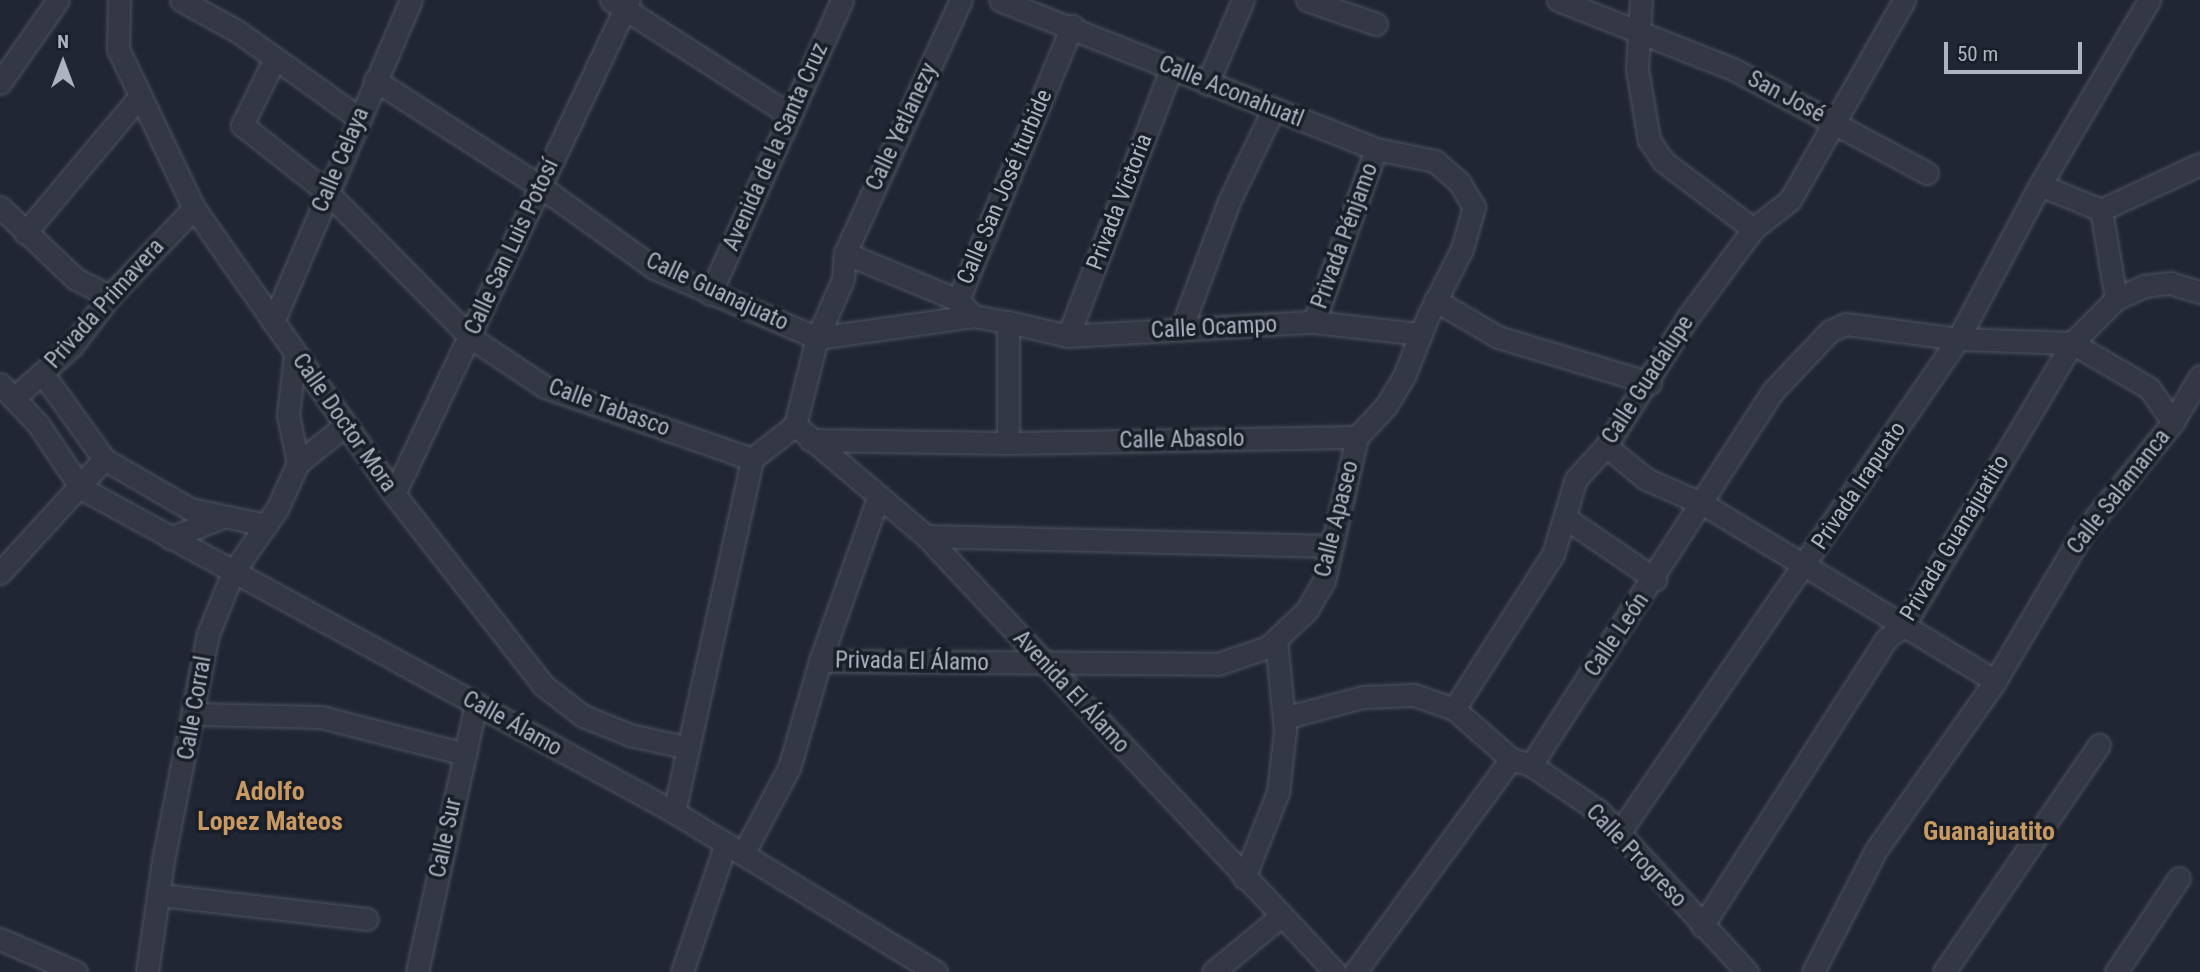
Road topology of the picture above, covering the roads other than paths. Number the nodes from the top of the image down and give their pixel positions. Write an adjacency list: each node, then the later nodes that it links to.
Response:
1 (58, 0): 21 (street)
2 (119, 0): 23 (street, Calle Doctor Mora)
3 (181, 0): 18 (street)
4 (411, 0): 20 (street, Calle Celaya)
5 (842, 0): 25 (street, Avenida de la Santa Cruz)
6 (961, 0): 40 (street, Calle Yetlanezy)
7 (1000, 0): 16 (street, Calle Aconahuatl)
8 (1242, 0): 22 (street)
9 (1307, 0): 15 (street)
10 (1558, 0): 17 (street, San José)
11 (1641, 0): 17 (street)
12 (1904, 0): 27 (street, Calle Guadalupe)
13 (2149, 0): 32 (street, Privada Irapuato)
14 (622, 3): 25 (street); 33 (street, Calle San Luis Potosí)
15 (1377, 24)
16 (1072, 26): 19 (street, Calle Aconahuatl); 45 (street, Calle San José Iturbide)
17 (1639, 31): 27 (street, San José); 38 (street)
18 (275, 58): 26 (street); 34 (street, Calle Tabasco)
19 (1171, 69): 22 (street, Calle Aconahuatl); 53 (street, Privada Victoria)
20 (375, 80): 26 (street, Calle Celaya); 33 (street, Calle Guanajuato)
21 (0, 83)
22 (1207, 84): 24 (street, Calle Aconahuatl)
23 (141, 96): 36 (street, Calle Doctor Mora); 39 (street)
24 (1273, 110): 28 (street, Calle Aconahuatl); 51 (street)
25 (790, 115): 42 (street, Avenida de la Santa Cruz)
26 (359, 118): 34 (street, Calle Celaya)
27 (1834, 123): 30 (street, San José); 38 (street, Calle Guadalupe)
28 (1376, 149): 31 (street, Calle Aconahuatl); 50 (street, Privada Pénjamo)
29 (2200, 164): 37 (street)
30 (1927, 173)
31 (1459, 182): 46 (street, Calle Apaseo)
32 (2040, 185): 37 (street); 56 (street, Privada Irapuato)
33 (541, 187): 42 (street, Calle Guanajuato); 54 (street, Calle San Luis Potosí)
34 (327, 192): 48 (street, Calle Celaya); 54 (street, Calle Tabasco)
35 (0, 207): 39 (street)
36 (194, 208): 43 (street, Privada Primavera); 48 (street, Calle Doctor Mora)
37 (2101, 210): 44 (street)
38 (1753, 229): 61 (street, Calle Guadalupe)
39 (25, 233): 43 (street)
40 (845, 253): 45 (street); 55 (street)
41 (2200, 292): 44 (street, Privada Guanajuatito)
42 (710, 294): 55 (street, Calle Guanajuato)
43 (110, 296): 59 (street, Privada Primavera)
44 (2116, 299): 57 (street, Privada Guanajuatito)
45 (958, 300): 47 (street, Calle San José Iturbide)
46 (1435, 300): 52 (street, Calle Apaseo); 61 (street)
47 (973, 316): 49 (street, Calle San José Iturbide); 55 (street)
48 (273, 322): 58 (street, Calle Doctor Mora)
49 (1007, 322): 53 (street, Calle Ocampo); 67 (street)
50 (1314, 322): 51 (street, Calle Ocampo); 52 (street, Calle Ocampo)
51 (1181, 329): 53 (street, Calle Ocampo)
52 (1420, 334): 66 (street, Calle Apaseo)
53 (1068, 335)
54 (470, 337): 70 (street, Calle Tabasco); 73 (street, Calle San Luis Potosí)
55 (817, 338): 65 (street)
56 (1958, 339): 57 (street); 75 (street, Calle León); 82 (street, Privada Irapuato)
57 (2072, 343): 63 (street); 86 (street, Privada Guanajuatito)
58 (295, 355): 64 (street, Calle Doctor Mora); 71 (street)
59 (42, 373): 62 (street, Privada Primavera); 69 (street)
60 (2200, 376): 63 (street, Calle Salamanca)
61 (1650, 383): 68 (street, Calle Guadalupe)
62 (7, 391): 72 (street)
63 (2173, 422): 90 (street, Calle Salamanca)
64 (344, 426): 71 (street); 73 (street, Calle Doctor Mora)
65 (803, 432): 67 (street, Calle Abasolo); 70 (street); 74 (street, Avenida El Álamo)
66 (1357, 437): 67 (street, Calle Abasolo); 81 (street, Calle Apaseo)
67 (1008, 443)
68 (1606, 446): 75 (street); 77 (street, Calle Guadalupe)
69 (104, 458): 72 (street); 76 (street)
70 (751, 459): 96 (street)
71 (298, 463): 78 (street, Calle Corral)
72 (81, 488): 80 (street, Calle Álamo); 84 (street)
73 (394, 494): 96 (street, Calle Doctor Mora)
74 (878, 498): 79 (street, Avenida El Álamo); 88 (street)
75 (1703, 504): 82 (street); 85 (street, Calle León)
76 (220, 519): 78 (street); 80 (street)
77 (1567, 519): 85 (street); 92 (street, Calle Guadalupe)
78 (266, 525): 83 (street, Calle Corral)
79 (926, 536): 81 (street); 89 (street, Avenida El Álamo)
80 (170, 538): 83 (street, Calle Álamo)
81 (1332, 546): 87 (street, Calle Apaseo)
82 (1806, 566): 86 (street); 100 (street, Privada Irapuato)
83 (233, 572): 91 (street, Calle Álamo); 93 (street, Calle Corral)
84 (0, 573)
85 (1655, 579): 98 (street, Calle León)
86 (1904, 625): 90 (street); 107 (street, Privada Guanajuatito)
87 (1276, 639): 89 (street, Calle Apaseo); 94 (street)
88 (820, 661): 89 (street, Privada El Álamo); 101 (street)
89 (1046, 665): 102 (street, Avenida El Álamo)
90 (1995, 681): 118 (street, Calle Salamanca)
91 (476, 704): 97 (street, Calle Sur); 99 (street, Calle Álamo)
92 (1454, 709): 94 (street); 98 (street)
93 (196, 714): 97 (street); 104 (street, Calle Corral)
94 (1284, 718): 102 (street)
95 (2099, 746): 119 (street)
96 (685, 747): 99 (street)
97 (465, 754): 111 (street, Calle Sur)
98 (1521, 762): 100 (street, Calle Progreso); 116 (street, Calle León)
99 (674, 812): 101 (street, Calle Álamo)
100 (1619, 833): 107 (street, Calle Progreso)
101 (734, 848): 112 (street); 113 (street, Calle Álamo)
102 (1244, 878): 105 (street, Avenida El Álamo)
103 (2179, 878): 120 (street)
104 (160, 895): 106 (street); 110 (street, Calle Corral)
105 (1281, 916): 114 (street); 115 (street, Avenida El Álamo)
106 (367, 919)
107 (1702, 926): 117 (street, Calle Progreso)
108 (6, 948): 109 (street)
109 (69, 971)
110 (147, 972)
111 (417, 972)
112 (682, 972)
113 (936, 972)
114 (1213, 972)
115 (1335, 972)
116 (1354, 972)
117 (1747, 972)
118 (1813, 972)
119 (1944, 972)
120 (2116, 972)

